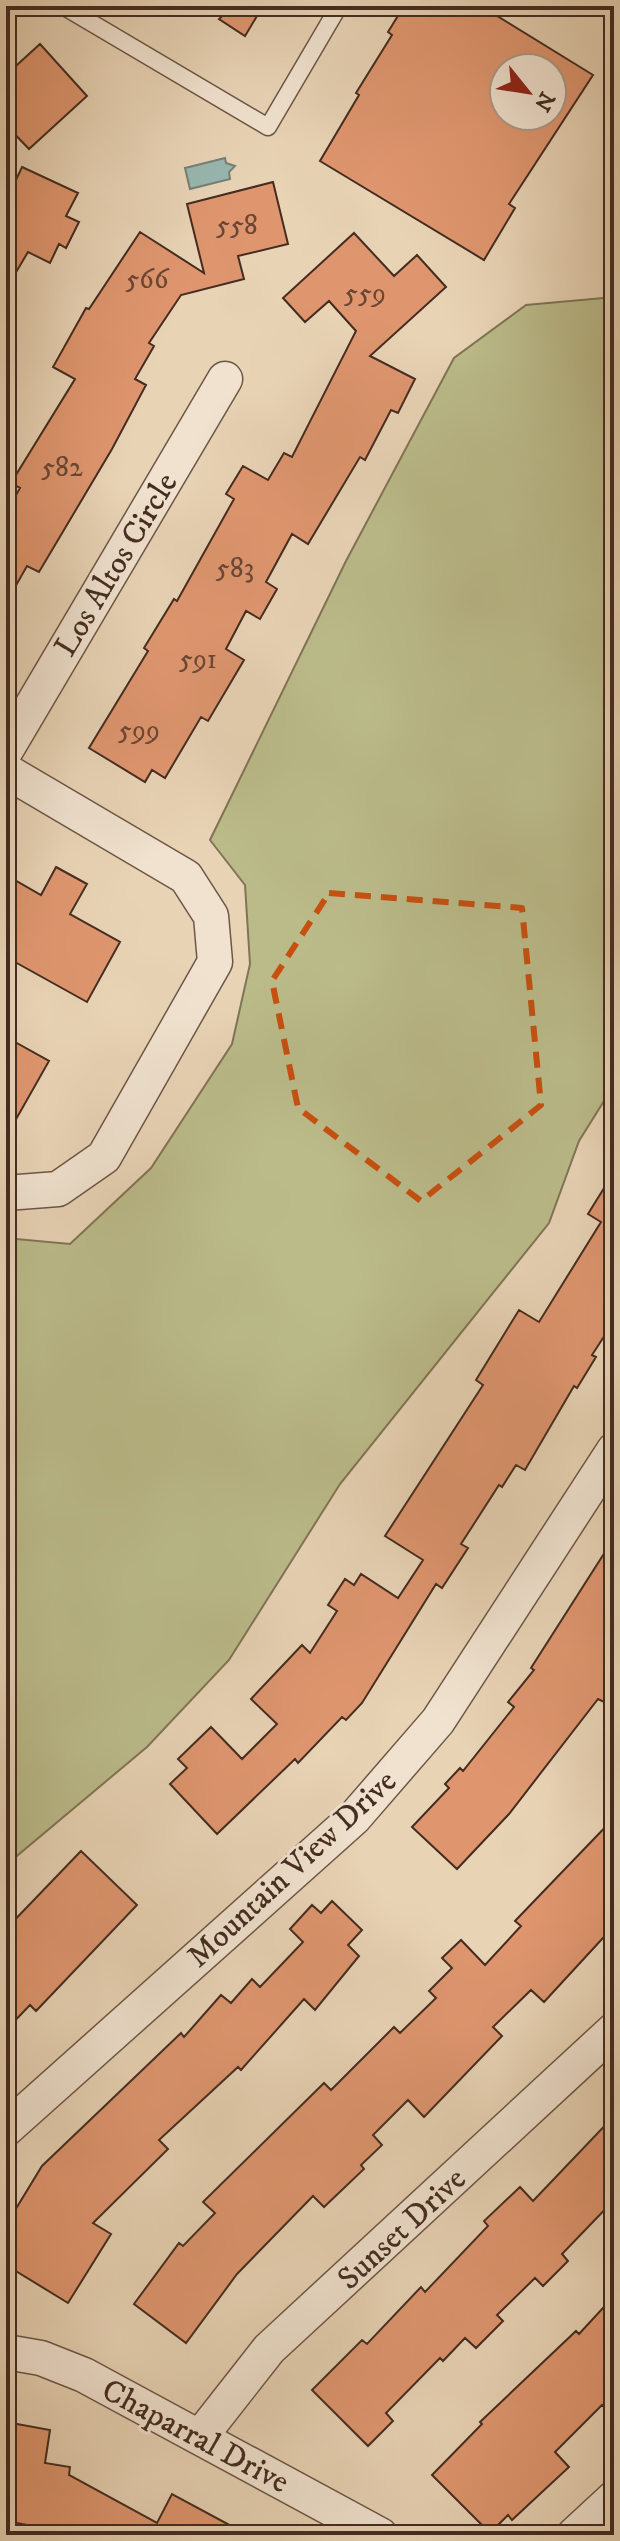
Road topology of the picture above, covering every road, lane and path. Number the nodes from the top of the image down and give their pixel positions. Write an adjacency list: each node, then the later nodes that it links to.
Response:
1 (63, 6): 2 (lane)
2 (339, 6)
3 (225, 379): 4 (street, Los Altos Circle)
4 (6, 750)
5 (6, 771): 6 (street)
6 (6, 1193)
7 (614, 1450): 9 (street, Mountain View Drive)
8 (614, 2030): 11 (street, Sunset Drive)
9 (6, 2129)
10 (6, 2352): 11 (street, Chaparral Drive)
11 (200, 2437): 13 (street, Chaparral Drive)
12 (614, 2498): 14 (street)
13 (380, 2535)
14 (574, 2535)

